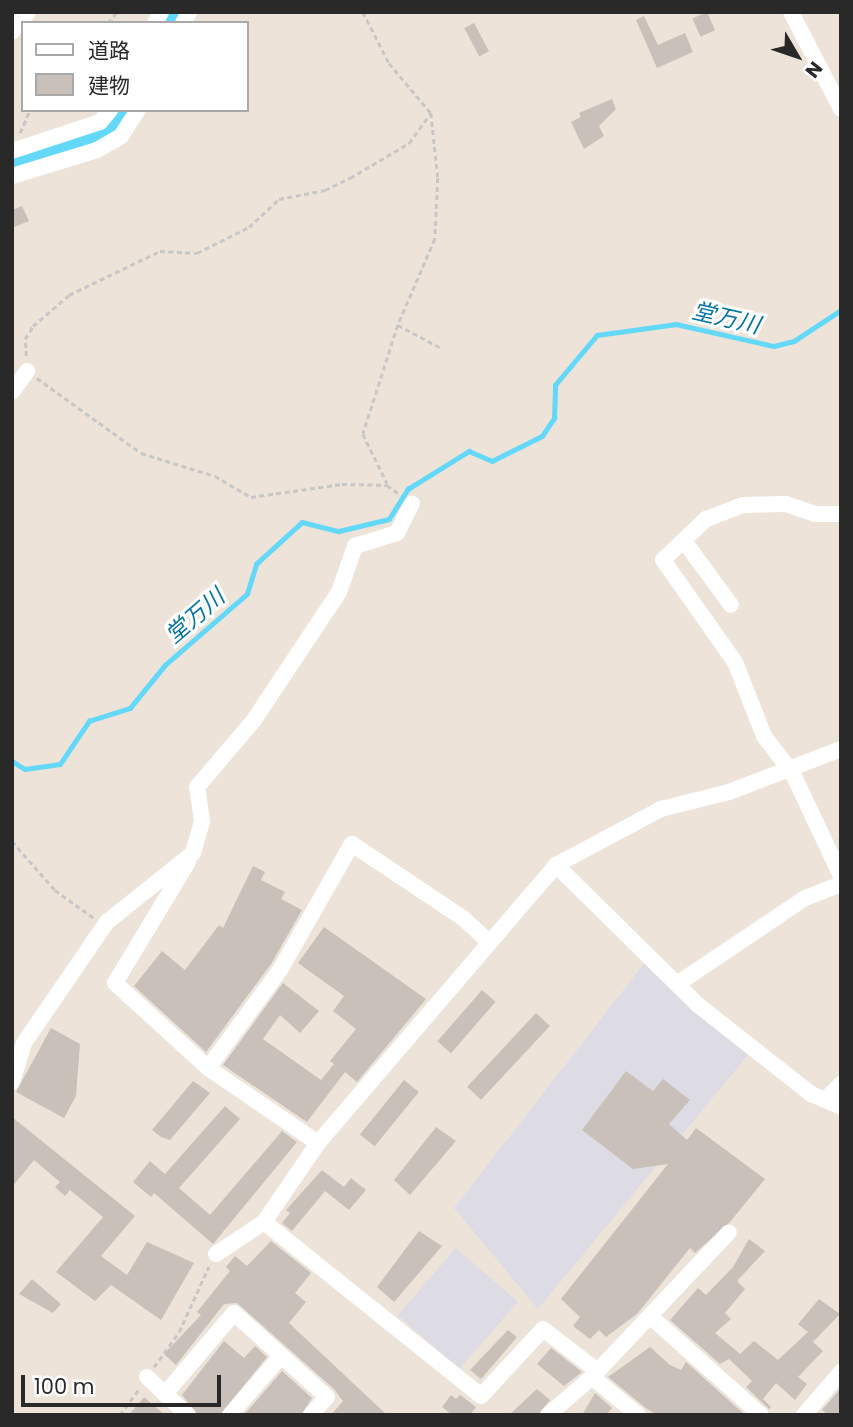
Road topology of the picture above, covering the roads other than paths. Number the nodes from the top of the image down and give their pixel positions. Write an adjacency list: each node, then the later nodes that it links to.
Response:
1 (28, 12): 3 (street)
2 (790, 12): 4 (street)
3 (12, 32)
4 (840, 106)
5 (108, 112): 7 (street)
6 (137, 112): 8 (street)
7 (14, 150)
8 (12, 176)
9 (27, 371): 10 (street)
10 (14, 387)
11 (412, 504): 17 (street)
12 (841, 514): 13 (street)
13 (684, 541): 14 (street); 16 (street)
14 (731, 605)
15 (841, 748): 16 (street)
16 (785, 769): 18 (street); 19 (street)
17 (193, 853): 23 (street); 24 (street)
18 (556, 865): 21 (street); 22 (street)
19 (841, 876)
20 (841, 884): 22 (street)
21 (489, 942): 23 (street); 28 (street)
22 (677, 984): 26 (street)
23 (208, 1069): 28 (street)
24 (12, 1082)
25 (841, 1084): 26 (street)
26 (825, 1100): 27 (street)
27 (841, 1107)
28 (318, 1143): 29 (street)
29 (264, 1222): 31 (street); 35 (street)
30 (729, 1232): 32 (street)
31 (216, 1254)
32 (651, 1317): 35 (street); 44 (street)
33 (281, 1356): 37 (street); 40 (street); 41 (street)
34 (841, 1371): 38 (street)
35 (593, 1373): 42 (street); 43 (street)
36 (147, 1377): 37 (street)
37 (164, 1394): 39 (street)
38 (812, 1412)
39 (188, 1415)
40 (230, 1415)
41 (312, 1415)
42 (548, 1415)
43 (638, 1415)
44 (761, 1415)

